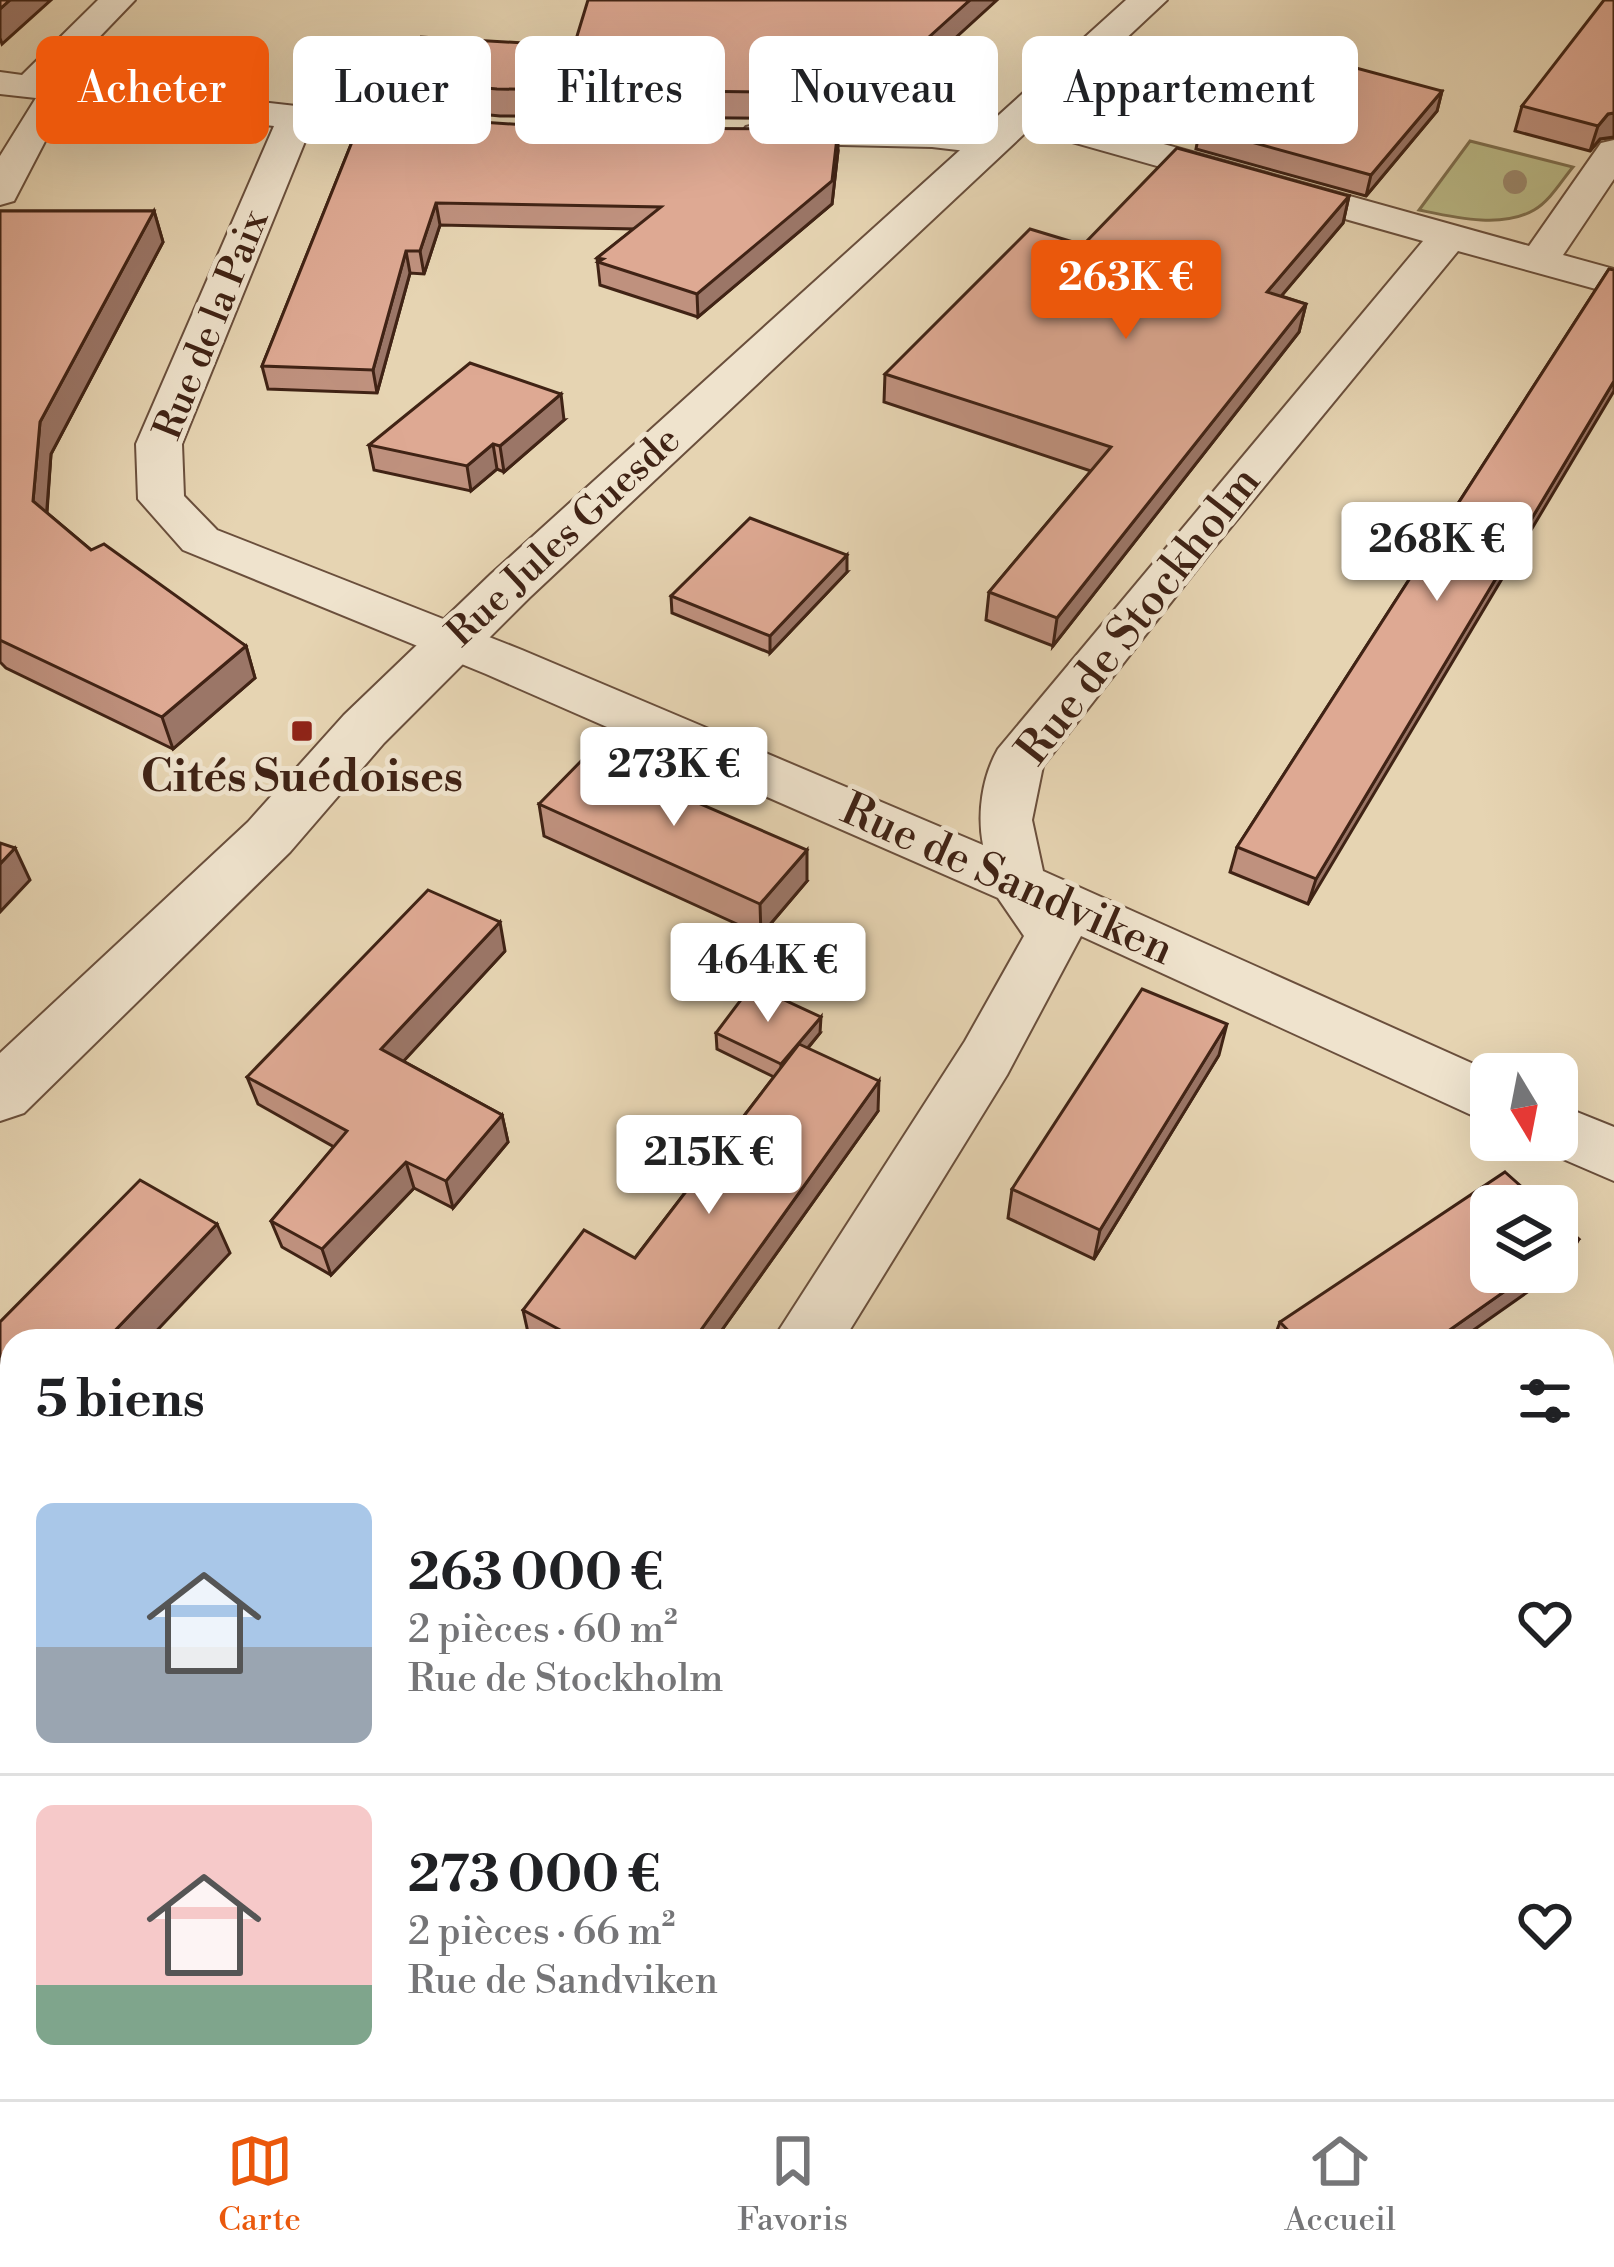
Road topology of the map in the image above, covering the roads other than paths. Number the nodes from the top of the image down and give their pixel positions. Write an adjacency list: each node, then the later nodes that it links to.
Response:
1 (118, 0): 3 (street)
2 (1148, 0): 6 (street, Rue Jules Guesde)
3 (31, 86): 4 (street); 9 (street)
4 (293, 116)
5 (293, 123): 13 (street, Rue de la Paix)
6 (1008, 130): 7 (street); 10 (street); 13 (street, Rue Jules Guesde)
7 (725, 135)
8 (1614, 151): 11 (street)
9 (0, 193)
10 (1449, 236): 11 (street); 14 (street, Rue de Stockholm)
11 (1540, 261): 12 (street)
12 (1614, 282)
13 (454, 641): 14 (street, Rue de Sandviken); 16 (street, Rue Jules Guesde)
14 (1018, 883): 15 (street, Rue de Sandviken); 19 (street, Rue de Stockholm)
15 (1470, 1089)
16 (0, 1094)
17 (1578, 1139): 18 (street)
18 (1614, 1155)
19 (814, 1329)

